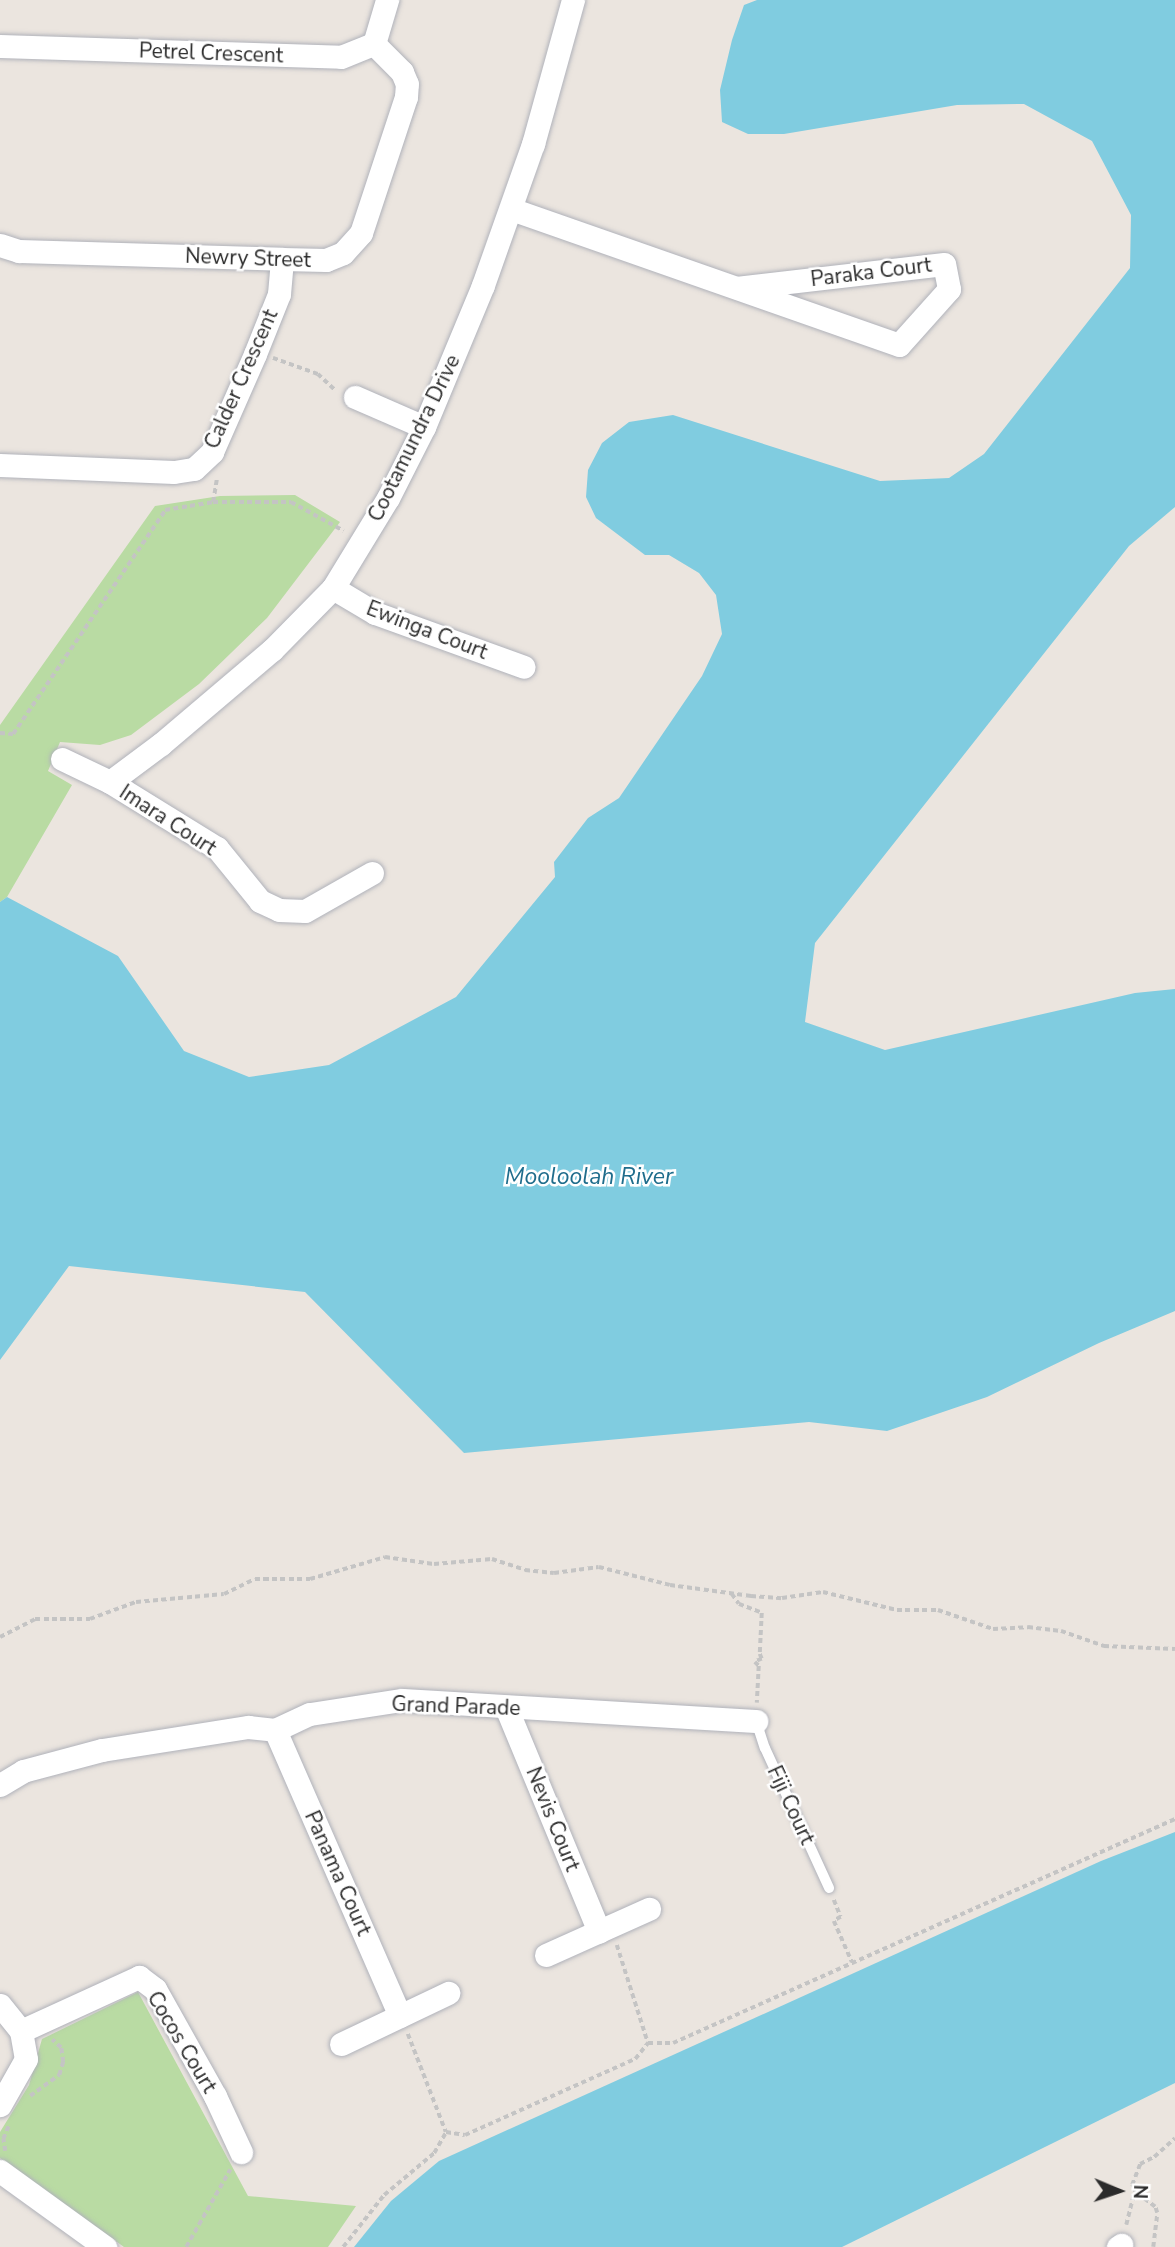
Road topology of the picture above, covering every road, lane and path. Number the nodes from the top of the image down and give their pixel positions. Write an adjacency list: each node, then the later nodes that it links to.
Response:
1 (387, 0): 3 (street)
2 (573, 0): 5 (street, Cootamundra Drive)
3 (374, 44): 4 (street, Petrel Crescent); 7 (street, Newry Street)
4 (0, 46)
5 (511, 209): 8 (street, Paraka Court); 13 (street, Cootamundra Drive)
6 (0, 245): 7 (street, Newry Street)
7 (282, 259): 14 (street, Calder Crescent)
8 (738, 288): 8 (street, Paraka Court)
9 (278, 346): 10 (path)
10 (273, 358): 11 (path); 12 (path)
11 (267, 370)
12 (355, 397): 13 (street)
13 (424, 427): 19 (street, Cootamundra Drive)
14 (0, 465)
15 (223, 468): 16 (path)
16 (217, 475): 17 (path); 18 (path)
17 (207, 480)
18 (213, 502): 19 (path); 22 (path)
19 (361, 540): 20 (street, Cootamundra Drive)
20 (333, 588): 21 (street, Ewinga Court); 24 (street, Cootamundra Drive)
21 (524, 667)
22 (0, 733)
23 (62, 759): 24 (street, Imara Court)
24 (110, 782): 25 (street, Imara Court)
25 (372, 873)
26 (732, 1594): 27 (path); 28 (path); 30 (path)
27 (0, 1637)
28 (1175, 1649)
29 (506, 1707): 30 (street, Grand Parade); 31 (street, Grand Parade); 36 (street, Nevis Court)
30 (756, 1721): 34 (lane, Fiji Court)
31 (275, 1730): 32 (street, Grand Parade); 41 (street, Panama Court)
32 (0, 1785)
33 (1175, 1819): 38 (path)
34 (829, 1888): 38 (path)
35 (649, 1909): 36 (street)
36 (605, 1929): 37 (street); 43 (path)
37 (546, 1955)
38 (852, 1962): 43 (path)
39 (448, 1993): 41 (street)
40 (0, 2006): 42 (street)
41 (400, 2016): 44 (street); 46 (path)
42 (22, 2031): 45 (street); 48 (street, Cocos Court)
43 (648, 2043): 46 (path)
44 (341, 2044)
45 (0, 2105)
46 (446, 2132): 54 (path)
47 (1175, 2138): 50 (path)
48 (241, 2151): 53 (path)
49 (0, 2171): 52 (street)
50 (1135, 2189): 51 (path); 55 (path)
51 (1119, 2246)
52 (105, 2247)
53 (186, 2247)
54 (343, 2247)
55 (1153, 2247)

